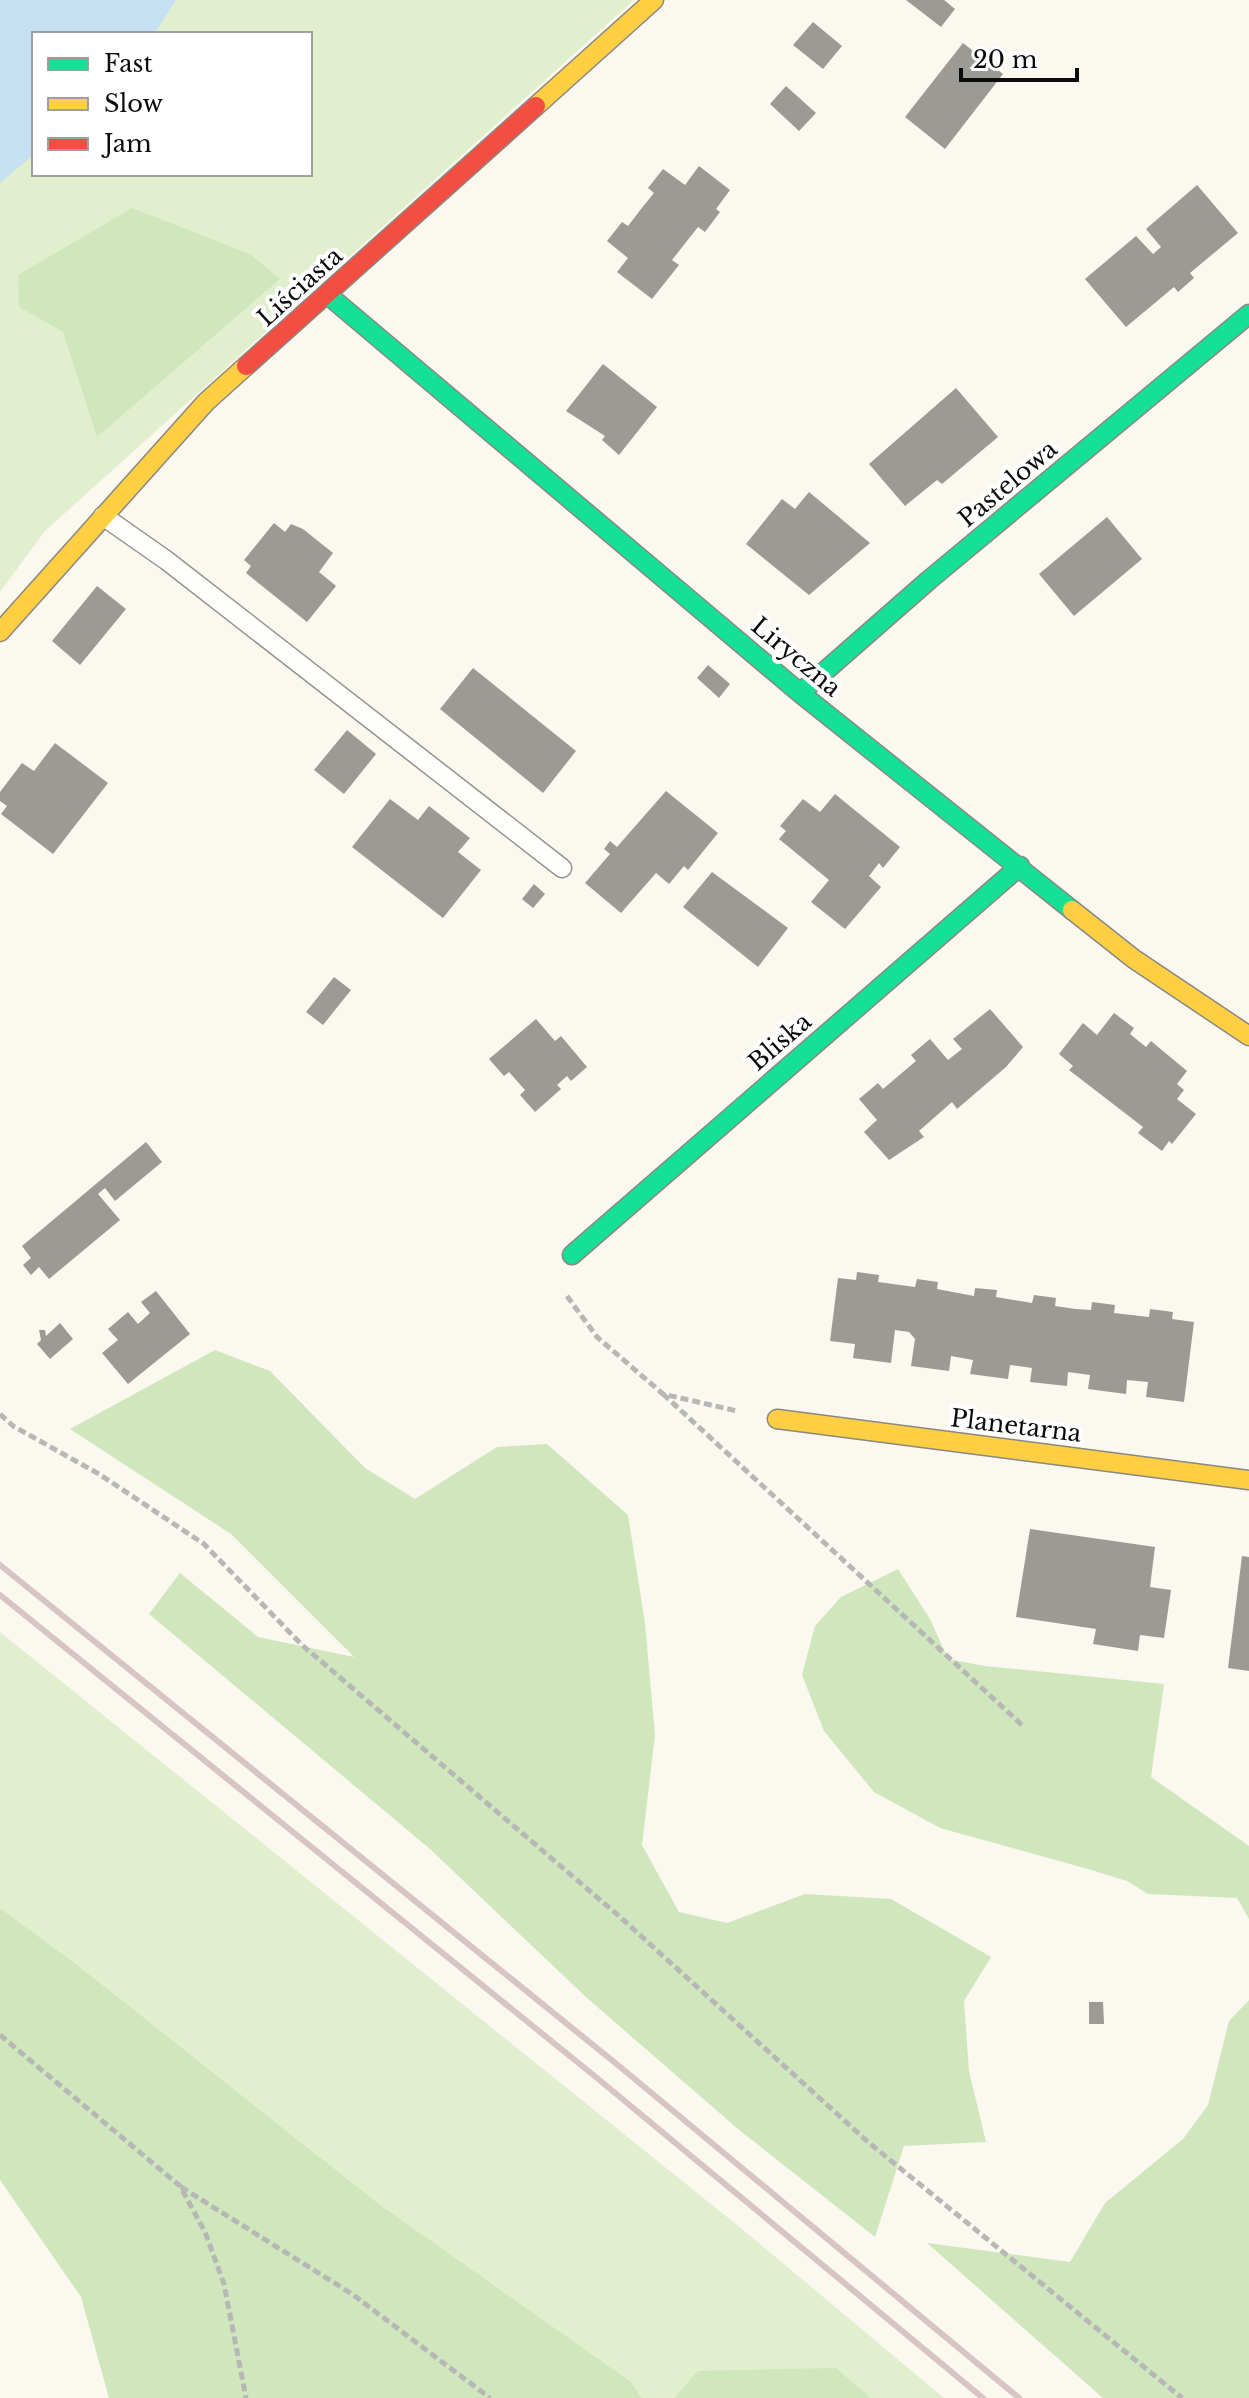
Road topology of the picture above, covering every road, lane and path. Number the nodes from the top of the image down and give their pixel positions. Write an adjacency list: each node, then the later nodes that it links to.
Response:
1 (654, 0): 2 (street, Liściasta)
2 (328, 295): 4 (street, Liściasta); 6 (street, Liryczna)
3 (1249, 314): 6 (street, Pastelowa)
4 (101, 515): 5 (street, Liściasta); 8 (lane)
5 (0, 632)
6 (800, 693): 7 (street, Liryczna)
7 (1020, 866): 9 (street, Liryczna); 10 (street, Bliska)
8 (562, 868)
9 (1249, 1036)
10 (572, 1255): 11 (path)
11 (663, 1394): 13 (path); 15 (path)
12 (0, 1414): 20 (path)
13 (777, 1419): 14 (street, Planetarna)
14 (1249, 1480)
15 (1022, 1725)
16 (0, 2035): 17 (path)
17 (180, 2186): 18 (path); 19 (path)
18 (246, 2398)
19 (490, 2398)
20 (1182, 2398)

